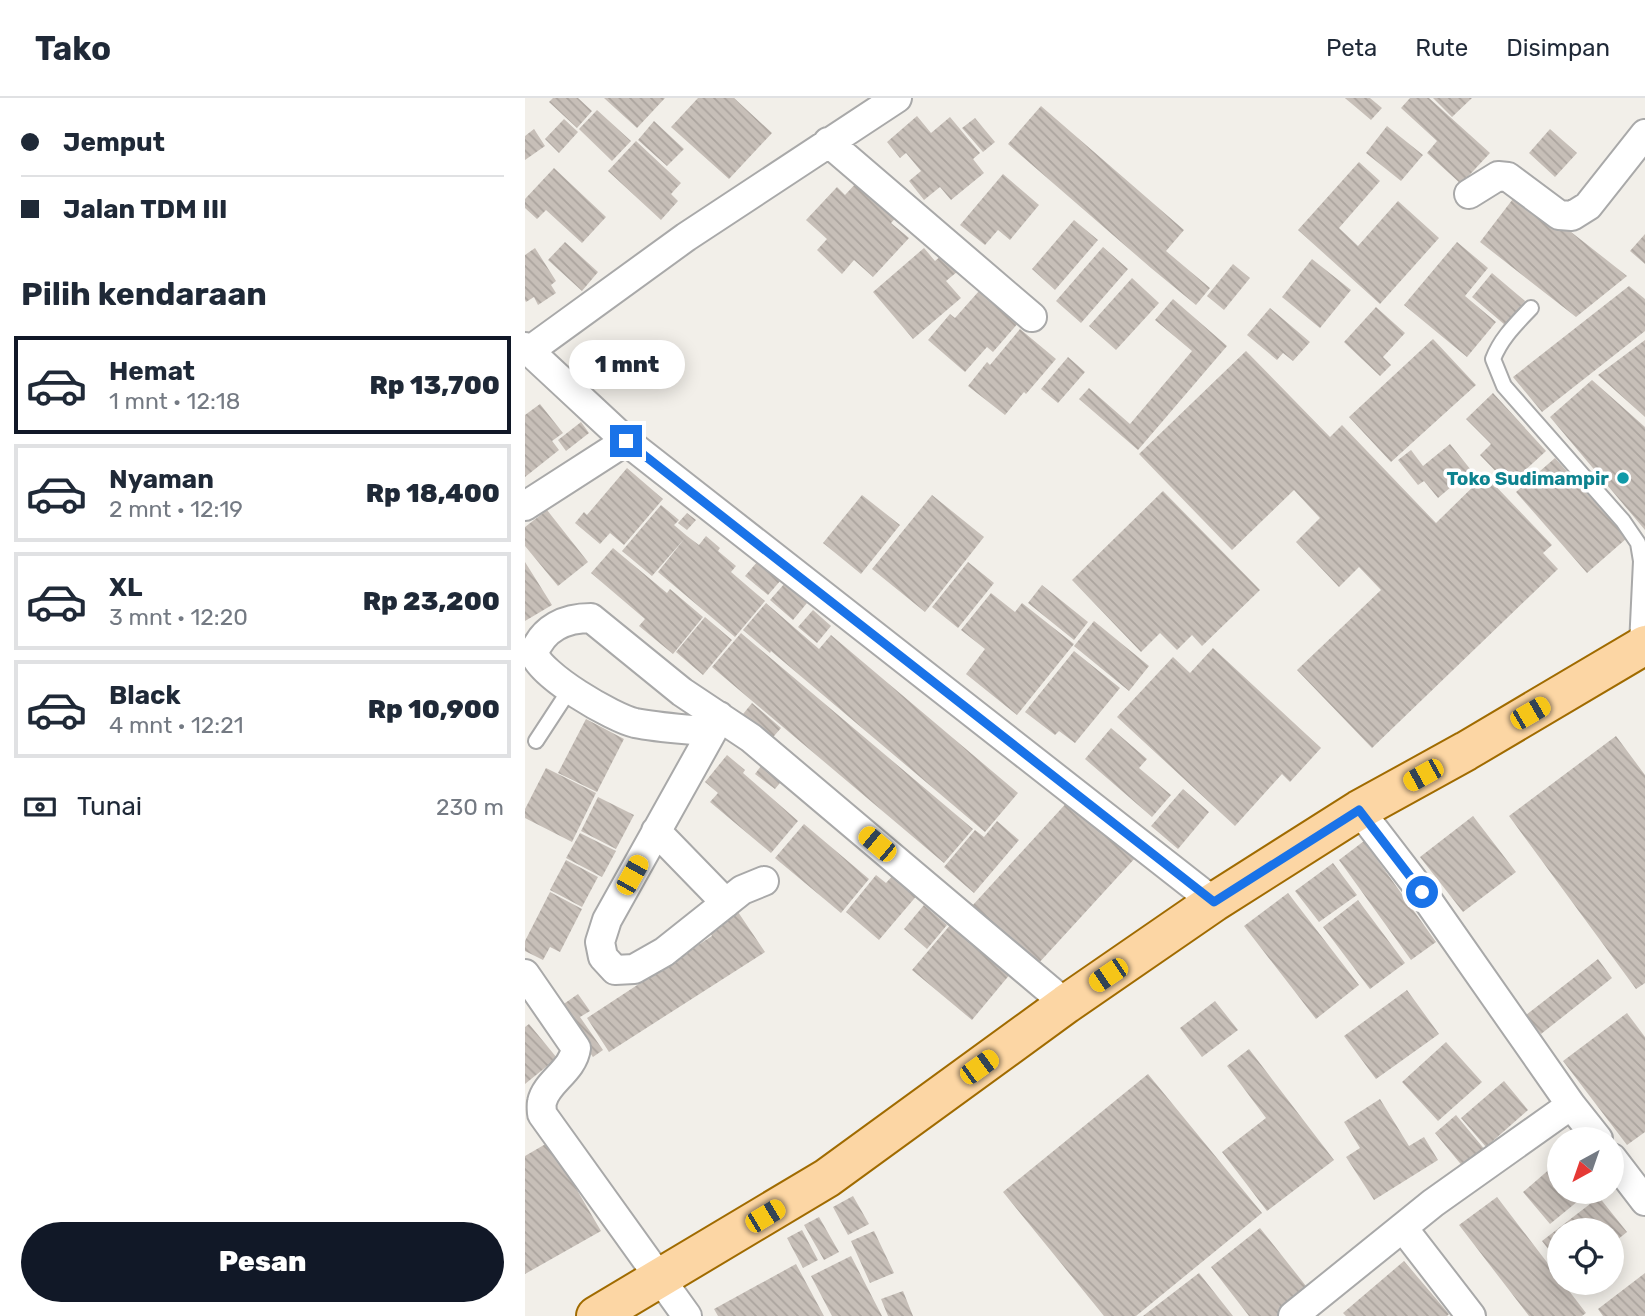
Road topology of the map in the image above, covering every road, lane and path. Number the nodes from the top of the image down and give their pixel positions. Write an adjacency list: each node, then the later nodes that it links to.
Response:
1 (897, 98): 3 (street)
2 (1645, 134): 4 (street)
3 (828, 142): 6 (street); 7 (street)
4 (1469, 194)
5 (1531, 308): 10 (lane)
6 (1032, 317)
7 (527, 349): 8 (street)
8 (626, 441): 9 (street); 17 (street)
9 (525, 506)
10 (1643, 647): 14 (main road)
11 (571, 689): 12 (street); 12 (street); 13 (lane)
12 (715, 724): 15 (street); 20 (street)
13 (536, 741)
14 (1359, 810): 17 (main road); 21 (street)
15 (656, 831): 18 (street); 18 (street)
16 (764, 881): 18 (street)
17 (1214, 902): 20 (main road)
18 (726, 903)
19 (525, 974): 26 (street)
20 (1066, 1004): 26 (main road)
21 (1571, 1105): 22 (street); 25 (street)
22 (1588, 1127)
23 (1624, 1174): 24 (street)
24 (1645, 1201)
25 (1403, 1228): 29 (street); 30 (street)
26 (659, 1277): 27 (main road); 28 (street)
27 (596, 1316)
28 (687, 1316)
29 (1293, 1316)
30 (1471, 1316)

